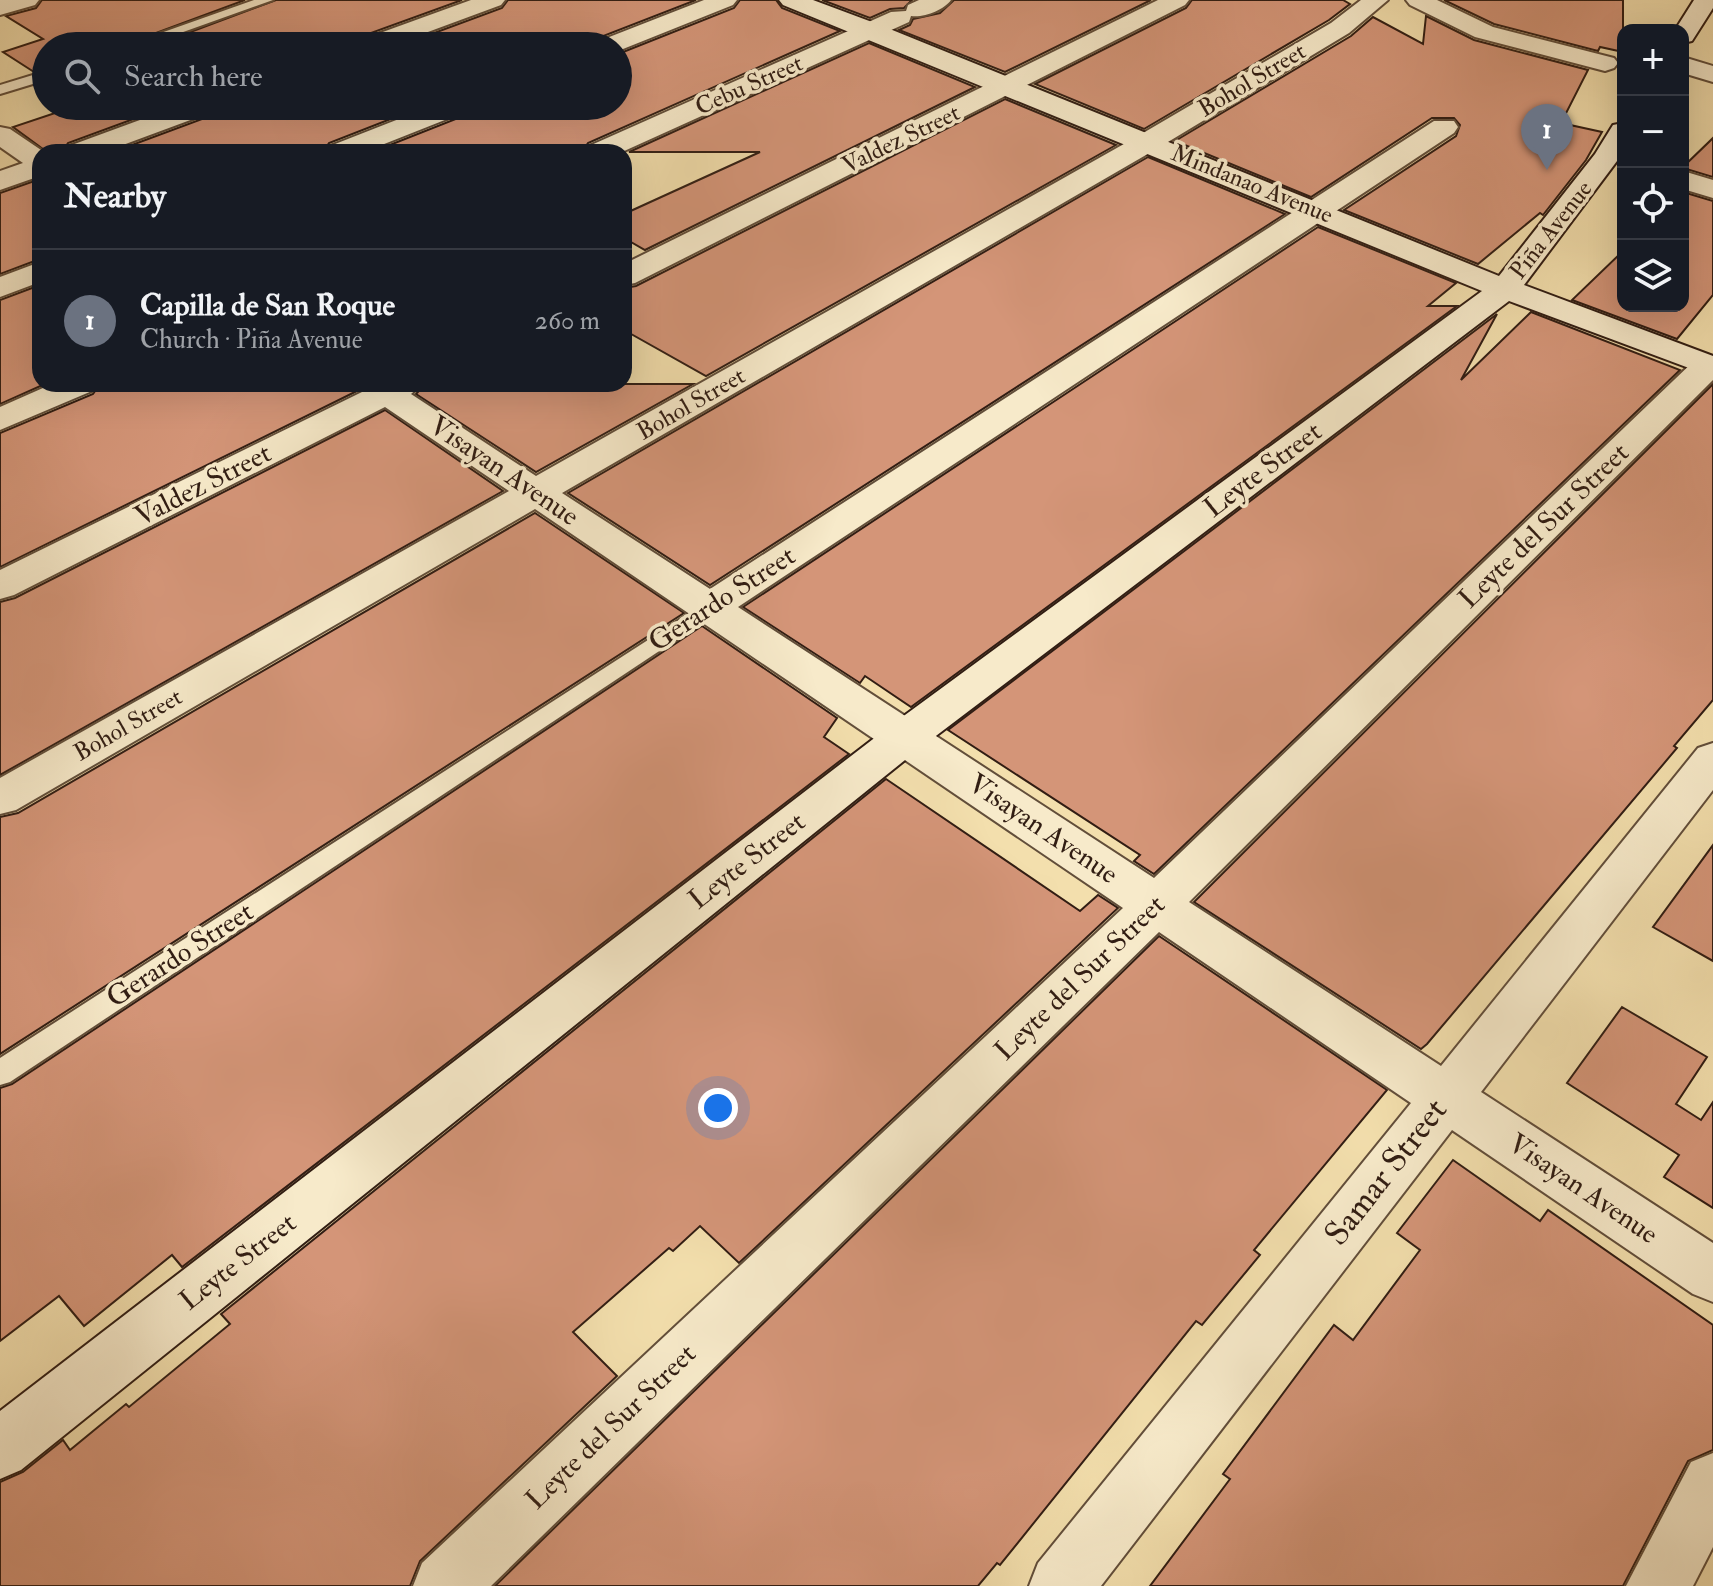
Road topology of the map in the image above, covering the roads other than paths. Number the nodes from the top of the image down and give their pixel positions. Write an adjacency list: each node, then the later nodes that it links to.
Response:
1 (27, 0): 10 (street)
2 (267, 0): 14 (lane)
3 (493, 0): 15 (street)
4 (725, 0): 16 (street)
5 (791, 0): 13 (street, Mindanao Avenue)
6 (1177, 0): 21 (street, Valdez Street)
7 (1376, 0): 27 (street, Bohol Street)
8 (1418, 0): 17 (street)
9 (1706, 0): 12 (street)
10 (0, 8)
11 (919, 9): 13 (street, Cebu Street)
12 (1689, 27)
13 (871, 30): 21 (street, Mindanao Avenue); 30 (street, Cebu Street)
14 (172, 32)
15 (405, 32)
16 (632, 37)
17 (1605, 63)
18 (1689, 67): 19 (street)
19 (1713, 74)
20 (32, 80): 22 (lane)
21 (1007, 86): 27 (street, Mindanao Avenue); 38 (street, Valdez Street)
22 (0, 90)
23 (165, 120): 28 (street)
24 (421, 120): 29 (street)
25 (1444, 127): 37 (street, Gerardo Street)
26 (0, 135): 31 (street)
27 (1148, 142): 37 (street, Mindanao Avenue); 47 (street, Bohol Street)
28 (101, 144)
29 (360, 144)
30 (617, 144)
31 (32, 158)
32 (1615, 161): 41 (street, Piña Avenue)
33 (32, 167): 34 (street)
34 (0, 181)
35 (1689, 182): 36 (street)
36 (1713, 189)
37 (1315, 209): 41 (street, Mindanao Avenue); 49 (street, Gerardo Street)
38 (632, 272)
39 (32, 274): 40 (street)
40 (0, 288)
41 (1505, 289): 42 (street, Mindanao Avenue); 50 (street, Leyte Street)
42 (1711, 366): 53 (street, Leyte del Sur Street)
43 (62, 392): 46 (street)
44 (379, 392): 48 (street, Valdez Street)
45 (396, 392): 47 (street, Visayan Avenue)
46 (0, 420)
47 (538, 493): 49 (street, Visayan Avenue); 52 (street, Bohol Street)
48 (0, 586)
49 (710, 607): 50 (street, Visayan Avenue); 54 (lane, Gerardo Street)
50 (905, 737): 53 (street, Visayan Avenue); 57 (street, Leyte Street)
51 (1713, 759): 55 (street, Samar Street)
52 (0, 798)
53 (1156, 905): 55 (street, Visayan Avenue); 59 (street, Leyte del Sur Street)
54 (0, 1073)
55 (1444, 1097): 56 (street, Visayan Avenue); 60 (street, Samar Street)
56 (1713, 1275)
57 (0, 1449)
58 (1713, 1484): 61 (street)
59 (445, 1586)
60 (1061, 1586)
61 (1658, 1586)

